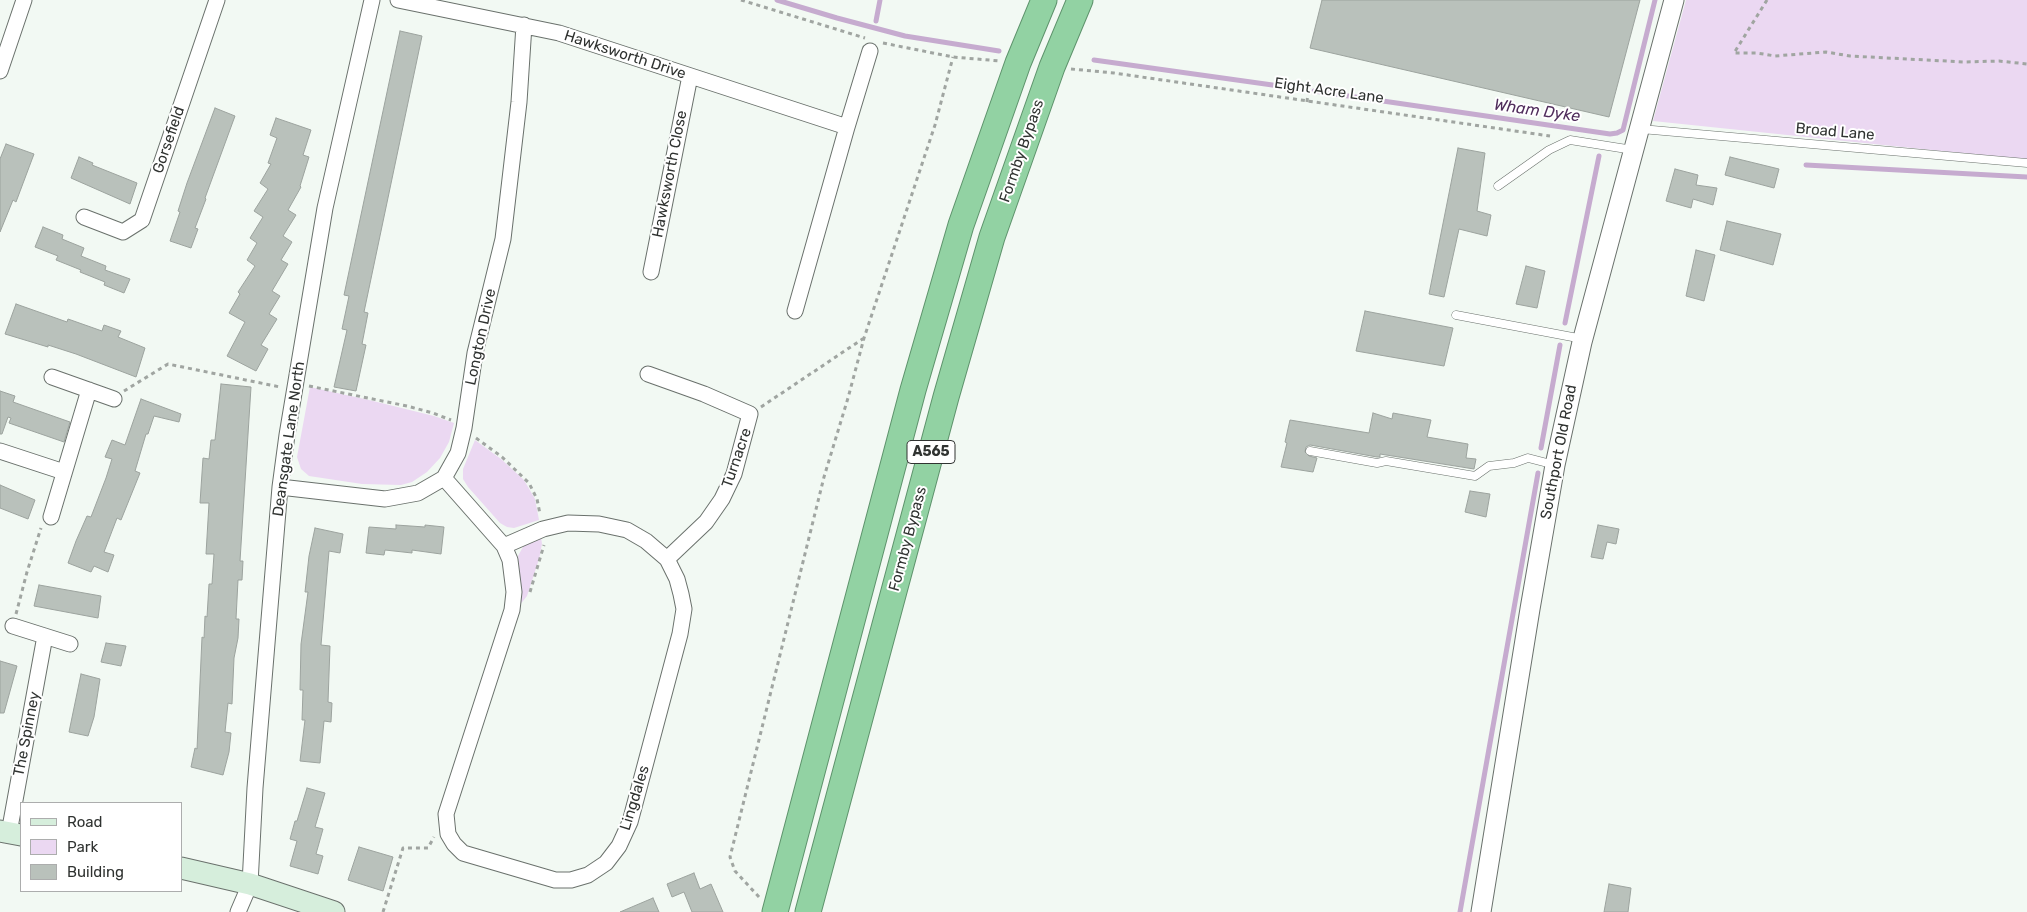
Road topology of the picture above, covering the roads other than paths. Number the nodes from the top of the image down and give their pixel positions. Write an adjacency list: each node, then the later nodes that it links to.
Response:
1 (24, 0): 10 (street)
2 (216, 0): 17 (street, Gorsefield)
3 (372, 0): 31 (street, Deansgate Lane North)
4 (398, 0): 8 (street, Hawksworth Drive)
5 (1044, 0): 41 (highway, A565)
6 (1080, 0): 44 (highway, Formby Bypass / A565)
7 (1674, 0): 13 (street, Southport Old Road)
8 (524, 25): 11 (street, Hawksworth Drive); 30 (street, Longton Drive)
9 (870, 51): 12 (street)
10 (0, 71)
11 (690, 76): 12 (street, Hawksworth Drive); 18 (street, Hawksworth Close)
12 (847, 127): 19 (street)
13 (1641, 128): 14 (street, Southport Old Road); 15 (lane, Broad Lane)
14 (1635, 150): 16 (lane); 21 (street, Southport Old Road)
15 (2027, 163)
16 (1498, 186)
17 (84, 217)
18 (651, 272)
19 (795, 311)
20 (1456, 315): 21 (lane)
21 (1583, 339): 28 (street, Southport Old Road)
22 (648, 374): 34 (street, Turnacre)
23 (52, 377): 24 (street)
24 (89, 390): 25 (street); 29 (street)
25 (114, 399)
26 (0, 451): 29 (street)
27 (1310, 451): 28 (lane)
28 (1555, 465): 45 (street, Southport Old Road)
29 (64, 472): 32 (street)
30 (444, 478): 31 (street); 33 (street)
31 (280, 486): 40 (street, Deansgate Lane North)
32 (50, 516)
33 (504, 546): 34 (street, Lingdales); 34 (street, Lingdales)
34 (667, 559)
35 (13, 626): 36 (street)
36 (46, 636): 37 (street); 38 (street, The Spinney)
37 (70, 644)
38 (10, 833)
39 (182, 868): 40 (main road)
40 (250, 884): 42 (street, Deansgate Lane North); 43 (main road)
41 (768, 905)
42 (238, 912)
43 (334, 912)
44 (808, 912)
45 (1481, 912)

